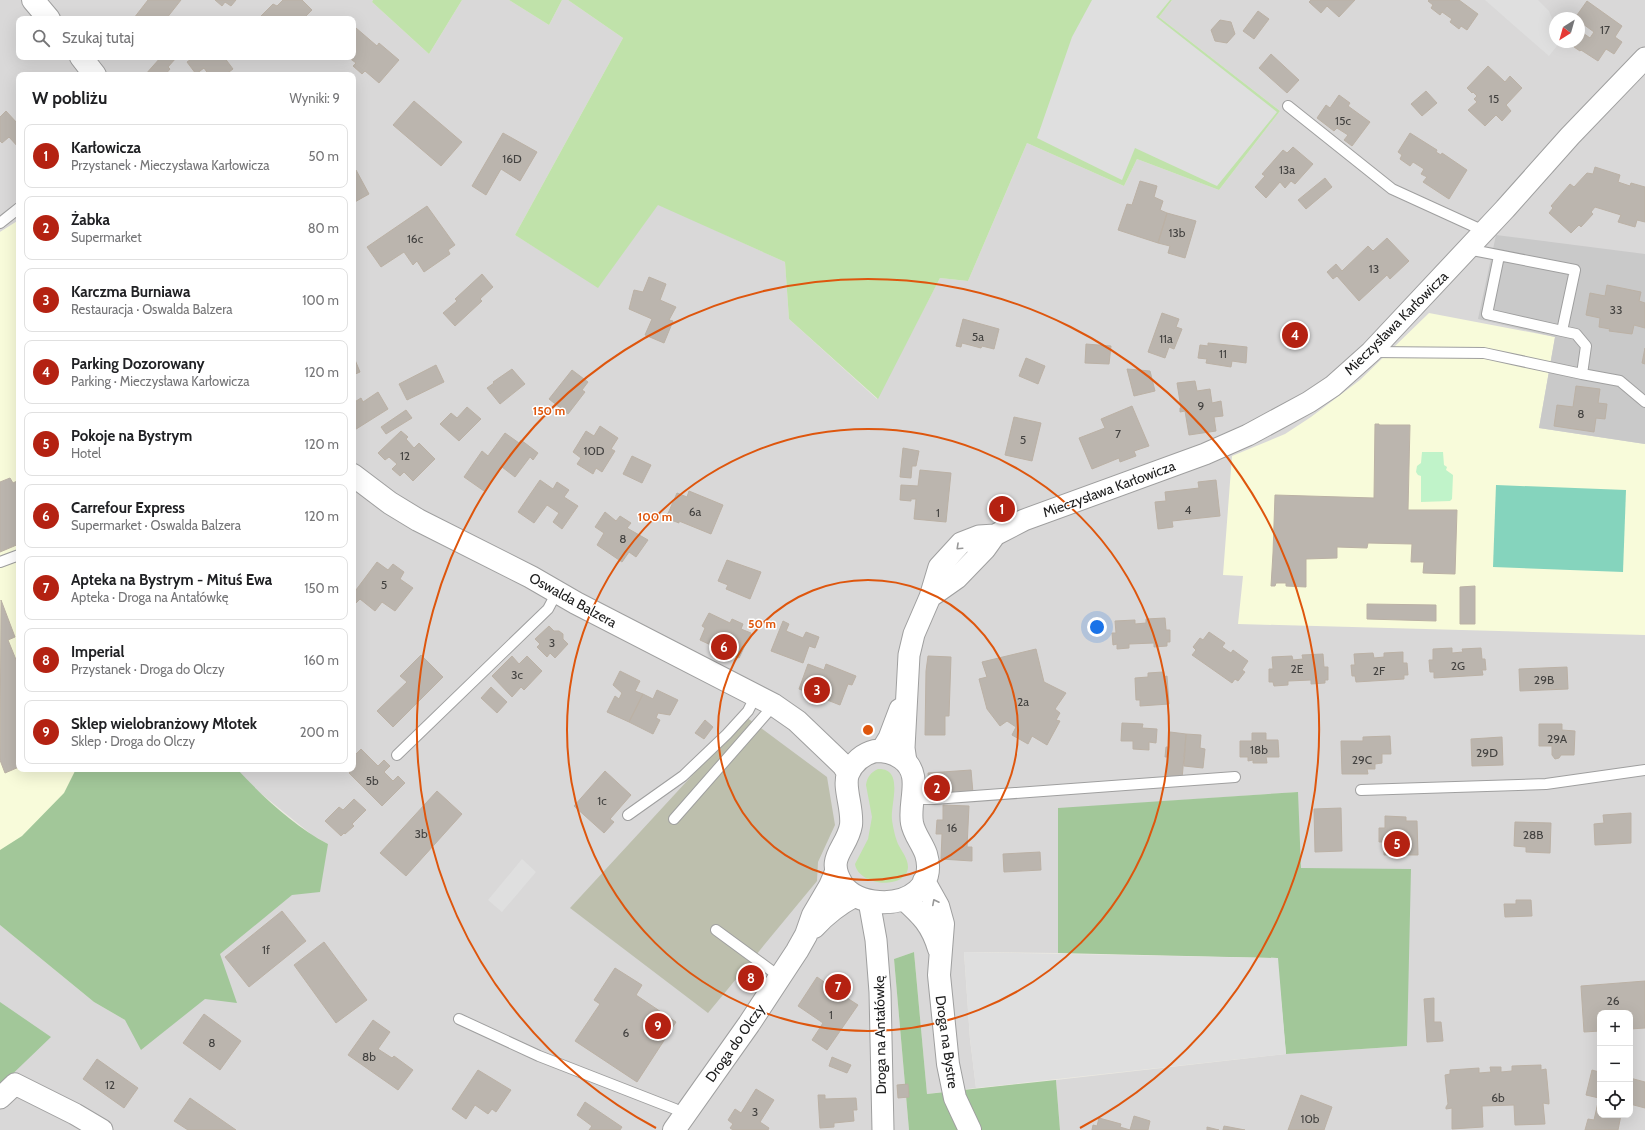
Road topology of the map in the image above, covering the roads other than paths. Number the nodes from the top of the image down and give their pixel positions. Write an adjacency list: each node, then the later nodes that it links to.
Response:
1 (33, 0): 2 (street)
2 (46, 16)
3 (1645, 58): 9 (street, Mieczysława Karłowicza)
4 (83, 60): 5 (street)
5 (93, 72)
6 (1288, 106): 9 (lane)
7 (16, 210): 8 (lane)
8 (0, 223)
9 (1484, 231): 10 (street, Mieczysława Karłowicza)
10 (1467, 249): 11 (lane); 13 (street, Mieczysława Karłowicza)
11 (1499, 256): 12 (lane); 12 (lane)
12 (1562, 331): 14 (lane)
13 (1371, 352): 14 (lane); 20 (street, Mieczysława Karłowicza)
14 (1582, 374): 15 (lane)
15 (1645, 402)
16 (356, 477): 19 (street, Oswalda Balzera)
17 (16, 556): 18 (lane)
18 (0, 562)
19 (557, 592): 21 (street, Oswalda Balzera); 24 (lane)
20 (906, 688): 23 (street, Mieczysława Karłowicza); 25 (street, Mieczysława Karłowicza)
21 (765, 700): 22 (street, Oswalda Balzera); 31 (lane); 32 (lane)
22 (797, 721): 23 (street, Oswalda Balzera); 27 (street, Oswalda Balzera)
23 (872, 754): 25 (street, Oswalda Balzera); 27 (street)
24 (397, 755)
25 (906, 762): 30 (street)
26 (1645, 770): 29 (lane)
27 (848, 772): 33 (street, Droga do Olczy)
28 (1235, 777): 30 (lane)
29 (1361, 790)
30 (912, 799): 34 (street)
31 (628, 815)
32 (674, 820)
33 (836, 872): 35 (street); 38 (street, Droga do Olczy)
34 (924, 881): 36 (street); 40 (street, Droga na Bystre, one-way to 34)
35 (862, 898): 36 (street); 38 (street, Droga do Olczy); 39 (street, Droga na Antałówkę)
36 (897, 901): 39 (street, Droga na Antałówkę); 40 (street, Droga na Bystre)
37 (716, 930): 41 (lane)
38 (806, 935): 41 (street, Droga do Olczy)
39 (876, 940): 46 (street, Droga na Antałówkę)
40 (940, 952): 47 (street, Droga na Bystre)
41 (780, 977): 44 (street, Droga do Olczy)
42 (459, 1019): 44 (lane)
43 (0, 1098): 45 (street)
44 (680, 1123)
45 (102, 1130)
46 (883, 1130)
47 (970, 1130)

